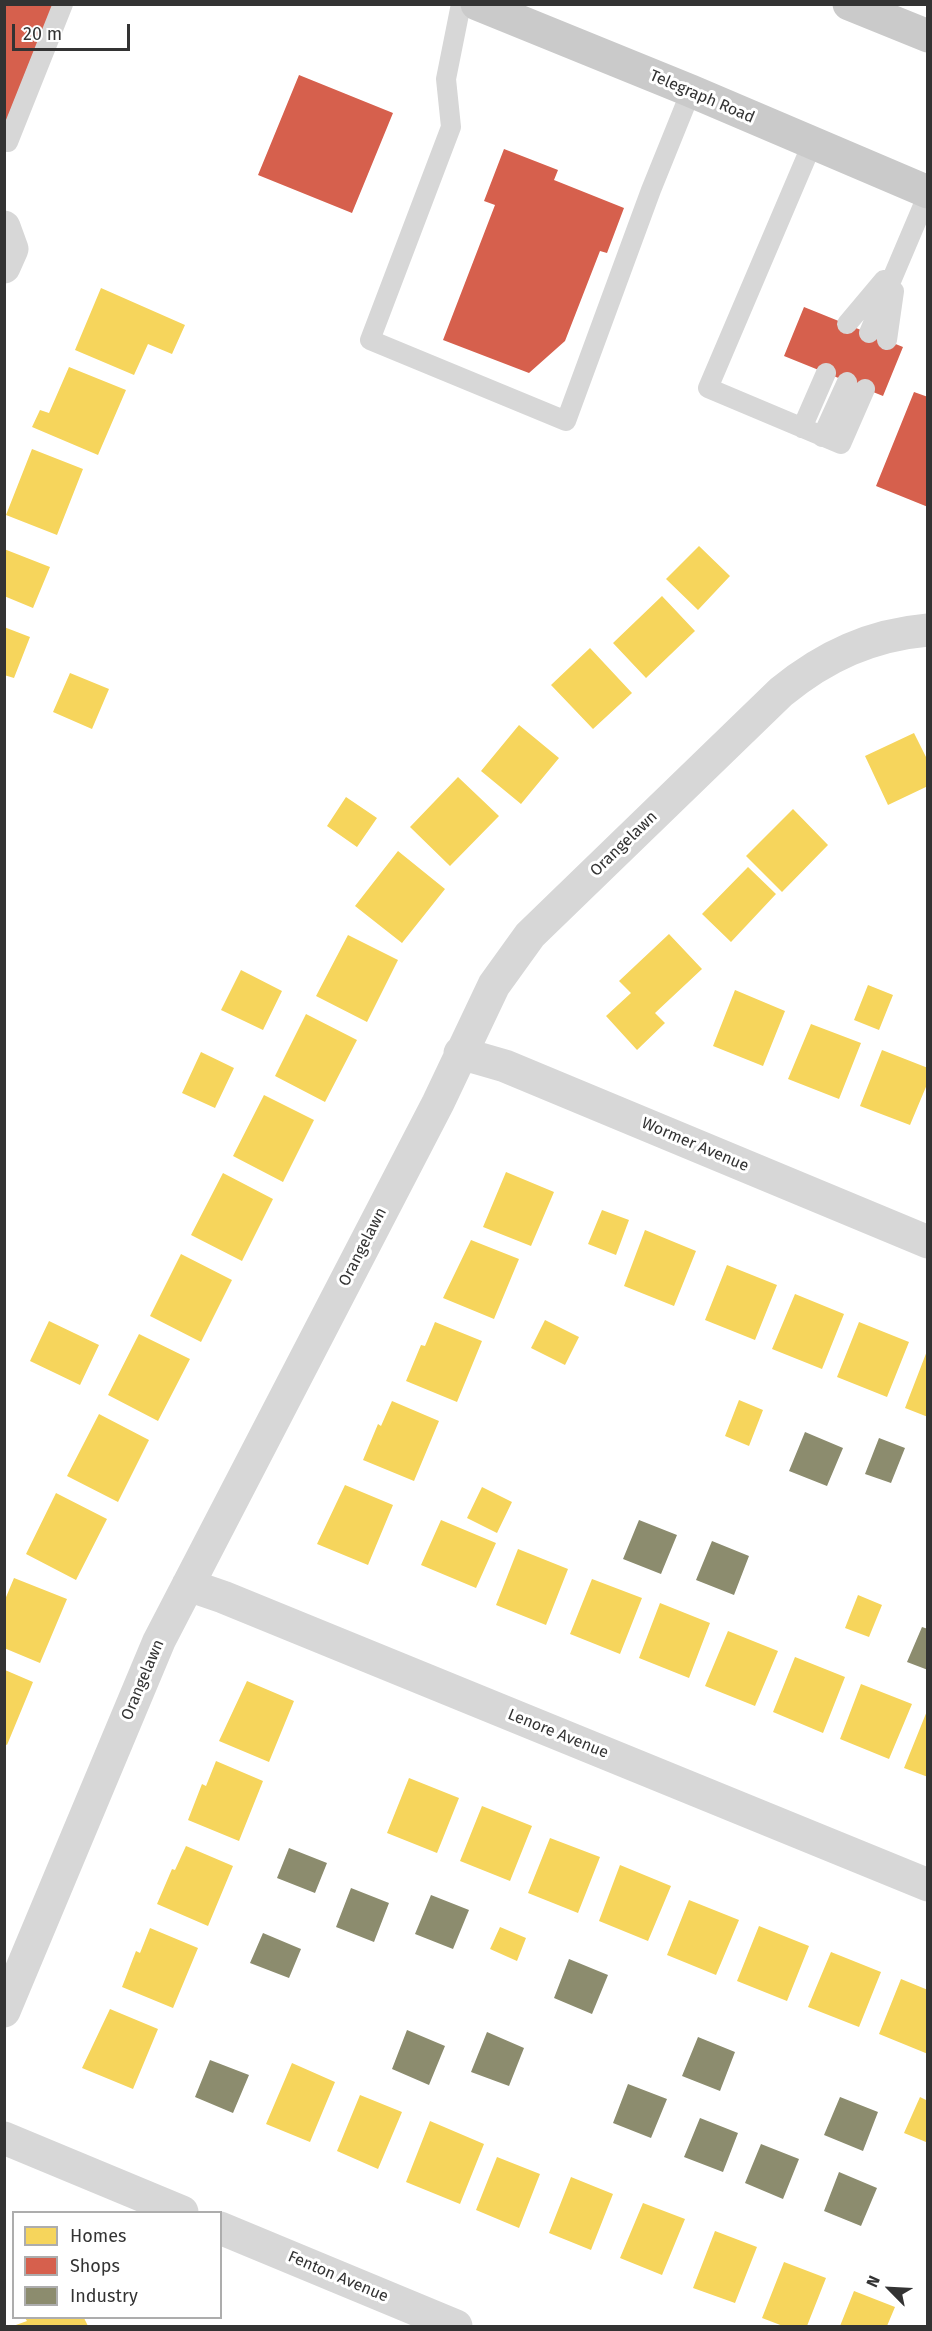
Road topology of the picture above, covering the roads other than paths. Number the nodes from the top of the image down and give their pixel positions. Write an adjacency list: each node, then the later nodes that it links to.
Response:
1 (63, 4): 7 (lane)
2 (461, 4): 6 (lane)
3 (477, 4): 6 (main road, Telegraph Road)
4 (849, 4): 5 (main road)
5 (927, 36)
6 (691, 91): 8 (main road, Telegraph Road)
7 (4, 141)
8 (812, 144): 9 (main road, Telegraph Road); 15 (lane)
9 (927, 193): 10 (lane)
10 (899, 262): 11 (lane); 12 (lane)
11 (847, 324)
12 (878, 336)
13 (826, 373): 15 (lane)
14 (856, 385): 15 (lane)
15 (802, 428)
16 (916, 631): 17 (street, Orangelawn)
17 (460, 1053): 18 (street, Wormer Avenue); 19 (street, Orangelawn)
18 (927, 1242)
19 (188, 1585): 20 (street, Lenore Avenue); 21 (street, Orangelawn)
20 (927, 1885)
21 (4, 2011)
22 (4, 2138): 23 (street)
23 (180, 2211)
24 (222, 2230): 25 (street, Fenton Avenue)
25 (456, 2326)

